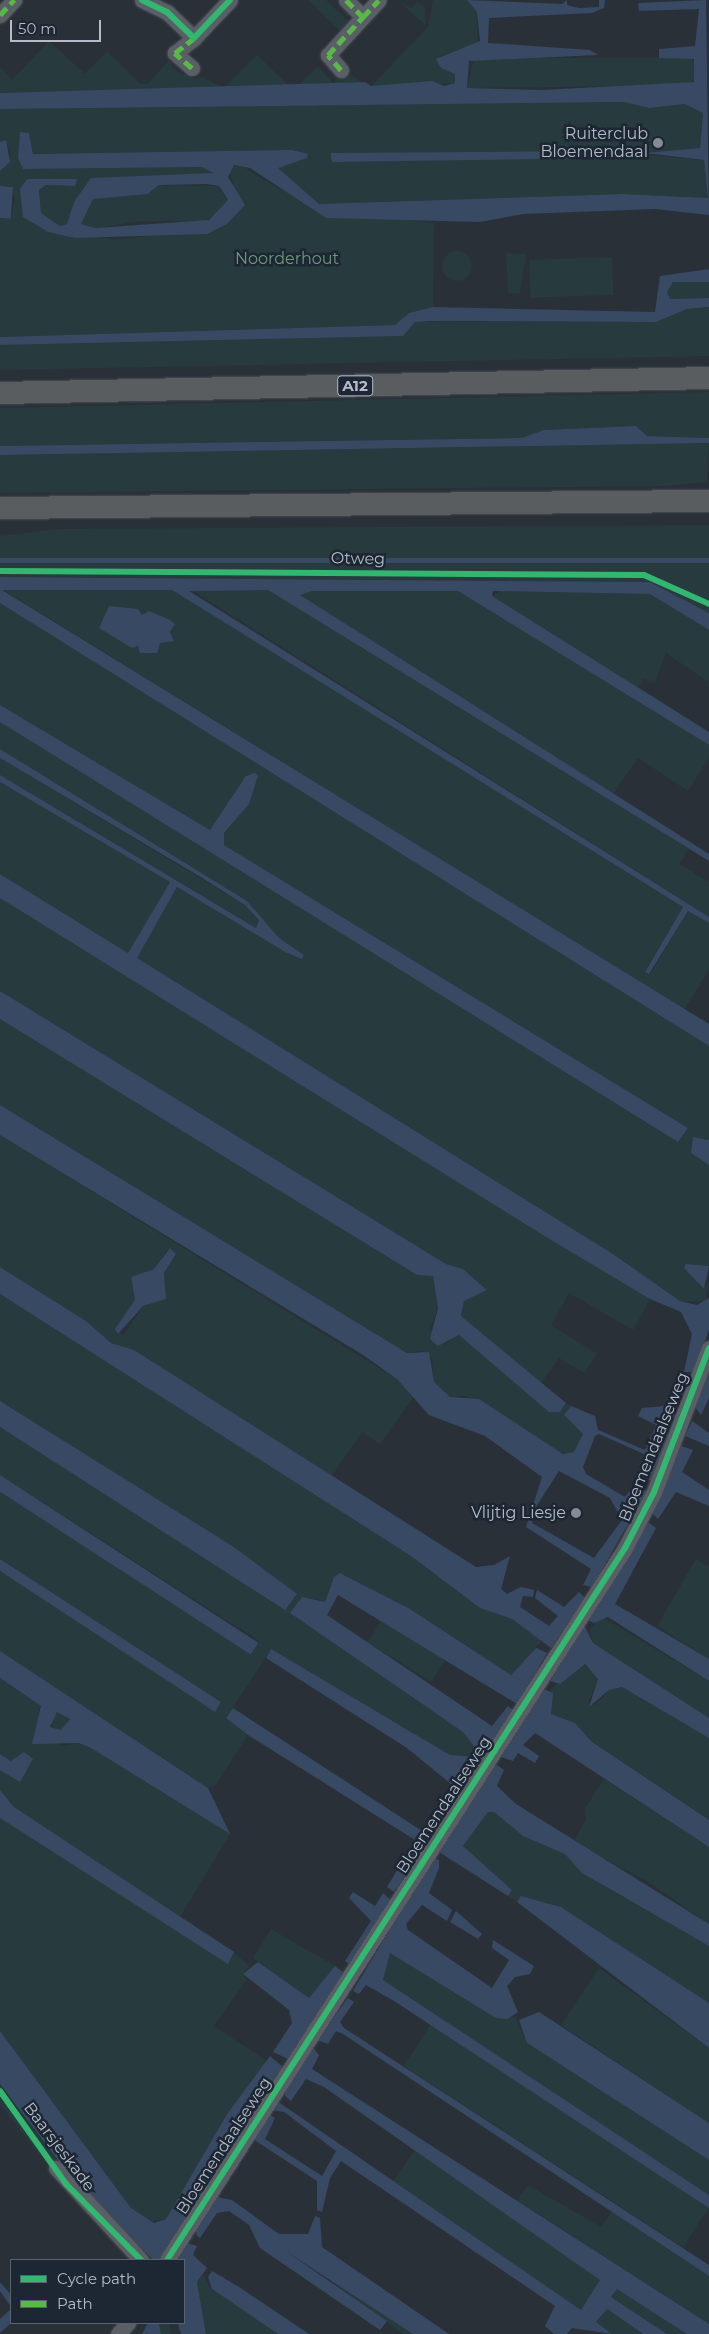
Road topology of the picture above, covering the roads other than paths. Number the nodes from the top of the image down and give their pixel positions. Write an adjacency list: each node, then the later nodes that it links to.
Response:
1 (14, 0): 6 (street)
2 (142, 0): 8 (street)
3 (230, 0): 8 (street)
4 (346, 0): 7 (street)
5 (379, 0): 7 (street)
6 (0, 15)
7 (363, 16): 10 (street)
8 (194, 38): 9 (street)
9 (192, 68)
10 (341, 70)
11 (709, 378): 12 (highway, A12)
12 (0, 393)
13 (709, 501): 14 (highway)
14 (0, 508)
15 (709, 1348): 18 (street, Bloemendaalseweg)
16 (56, 2168): 17 (street, Baarsjeskade)
17 (140, 2259)
18 (168, 2259)
19 (127, 2324): 20 (street)
20 (118, 2334)

